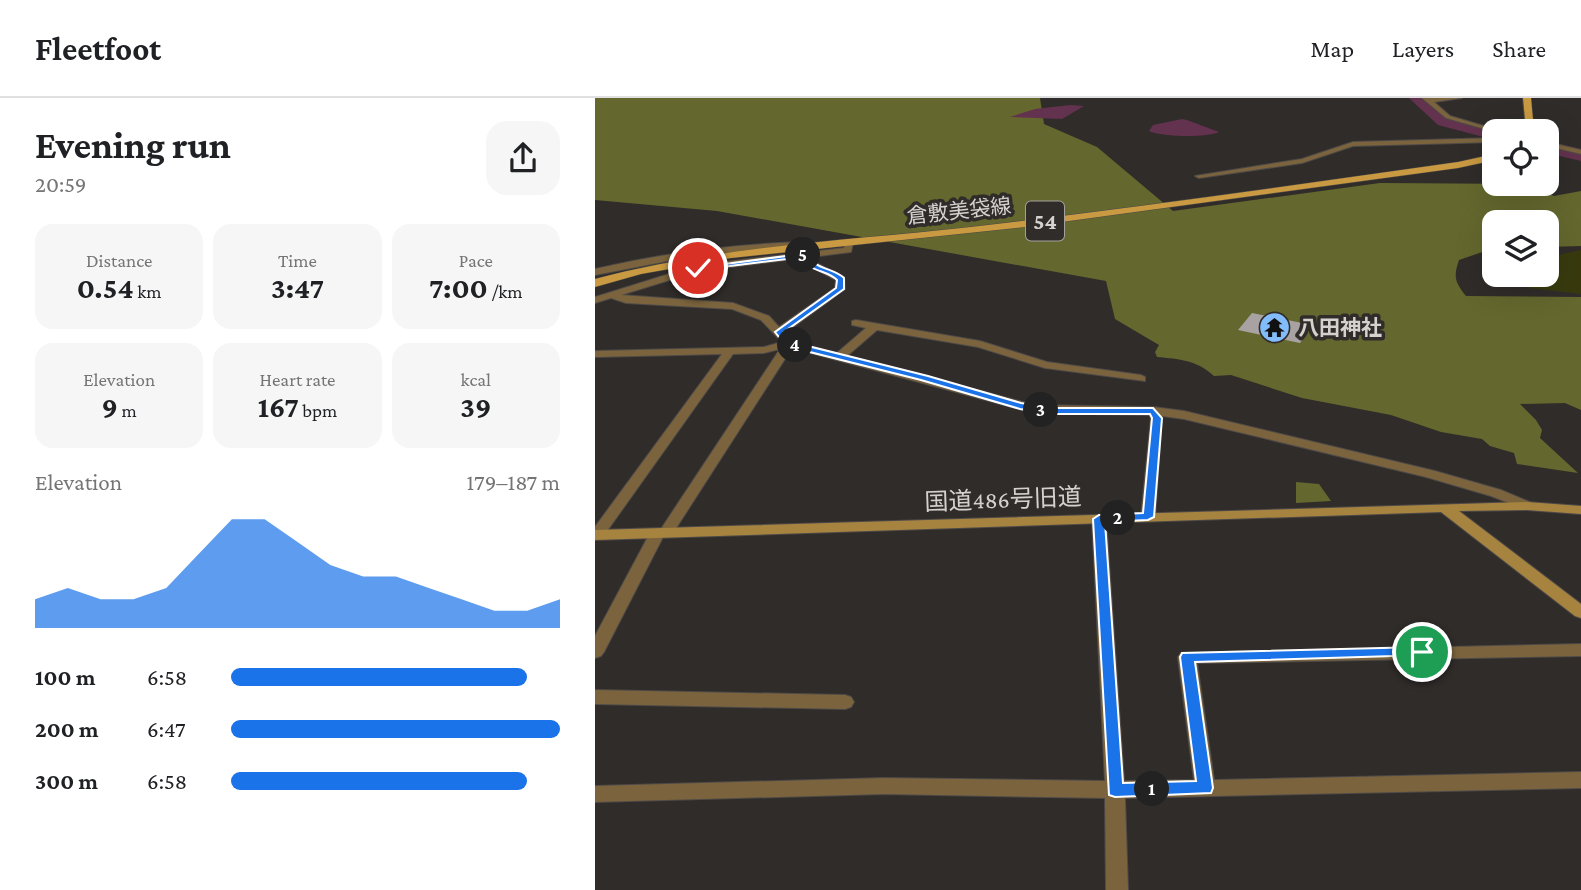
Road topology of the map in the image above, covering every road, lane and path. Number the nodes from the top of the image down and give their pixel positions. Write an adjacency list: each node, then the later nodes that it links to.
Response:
1 (1459, 98): 3 (street)
2 (1527, 98): 4 (main road)
3 (1427, 99): 5 (street)
4 (1529, 119)
5 (1482, 127)
6 (1482, 140): 14 (street)
7 (1580, 142): 9 (street)
8 (1559, 146): 9 (street)
9 (1562, 147): 11 (street)
10 (1559, 152): 12 (street)
11 (1581, 152)
12 (1581, 158)
13 (1482, 160): 15 (main road, 倉敷美袋線 / 54)
14 (1199, 176)
15 (849, 243): 16 (main road, 倉敷美袋線 / 54); 17 (street)
16 (825, 245): 18 (street); 19 (main road, 倉敷美袋線 / 54)
17 (806, 255): 21 (street); 25 (street)
18 (595, 272)
19 (595, 283)
20 (595, 291): 21 (street)
21 (609, 295): 22 (street); 25 (street)
22 (595, 300)
23 (856, 323): 24 (street)
24 (874, 327): 29 (street); 30 (street)
25 (779, 332): 26 (street)
26 (789, 344): 27 (street); 29 (street); 37 (street)
27 (730, 351): 28 (street); 38 (street)
28 (595, 354)
29 (840, 356): 31 (street)
30 (1141, 379)
31 (1153, 411): 32 (street); 35 (street)
32 (1527, 506): 33 (street, 国道486号旧道); 34 (street, 国道486号旧道)
33 (1445, 508): 35 (street, 国道486号旧道); 39 (street)
34 (1581, 510)
35 (1148, 517): 36 (street, 国道486号旧道)
36 (1099, 519): 37 (street, 国道486号旧道); 46 (street)
37 (661, 533): 38 (street, 国道486号旧道); 41 (street)
38 (596, 535)
39 (1581, 612)
40 (1581, 650): 45 (street)
41 (595, 651)
42 (595, 697): 43 (street)
43 (845, 702)
44 (1581, 780): 45 (street)
45 (1205, 788): 46 (street)
46 (1115, 790): 47 (street); 48 (street)
47 (595, 794)
48 (1117, 890)

